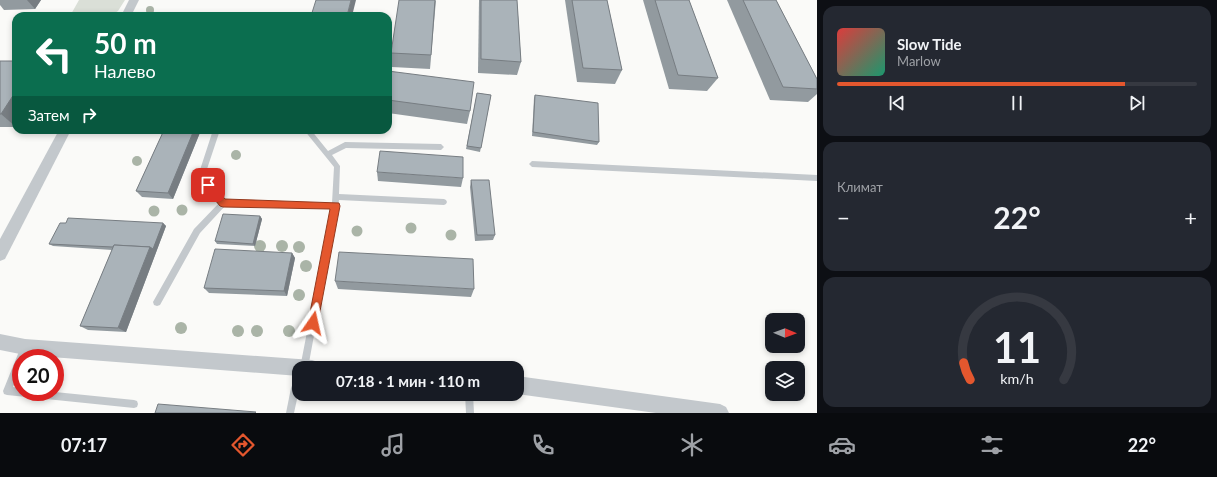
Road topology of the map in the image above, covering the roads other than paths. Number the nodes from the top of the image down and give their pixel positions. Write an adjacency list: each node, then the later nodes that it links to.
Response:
1 (134, 0): 2 (street)
2 (128, 12)
3 (64, 134): 14 (street)
4 (215, 134): 12 (lane)
5 (310, 134): 7 (lane)
6 (441, 147): 7 (lane)
7 (327, 155): 10 (lane)
8 (532, 164): 9 (lane)
9 (817, 178)
10 (336, 197): 11 (lane); 13 (lane)
11 (444, 202)
12 (223, 203): 13 (lane); 15 (lane)
13 (335, 206): 18 (lane)
14 (0, 254)
15 (157, 302)
16 (0, 342): 17 (street)
17 (25, 347): 19 (street); 23 (lane)
18 (305, 361)
19 (292, 367)
20 (524, 385): 26 (street)
21 (292, 401): 24 (lane)
22 (469, 401): 25 (lane)
23 (134, 404)
24 (290, 413)
25 (470, 413)
26 (720, 413)

